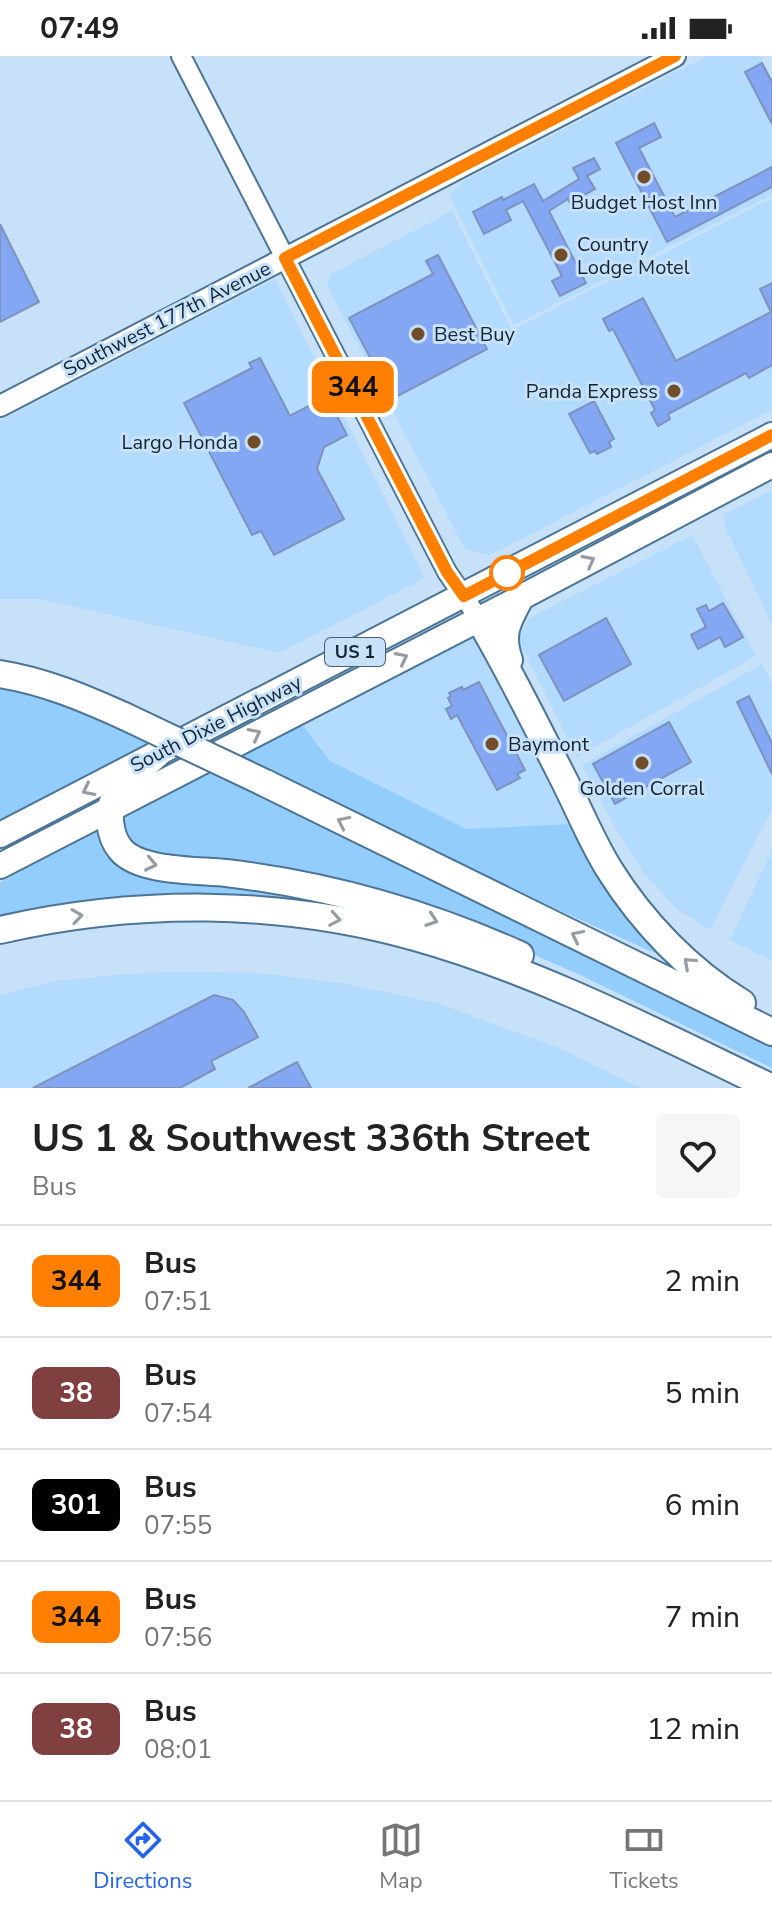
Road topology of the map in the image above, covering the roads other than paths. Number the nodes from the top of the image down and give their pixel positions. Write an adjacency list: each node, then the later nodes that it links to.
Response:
1 (181, 56): 3 (street)
2 (675, 56): 3 (main road, Southwest 177th Avenue)
3 (285, 258): 4 (main road, Southwest 177th Avenue); 7 (street)
4 (0, 406)
5 (772, 435): 7 (highway, South Dixie Highway / US 1)
6 (772, 465): 8 (highway, South Dixie Highway / US 1, one-way to 6)
7 (464, 596): 9 (street); 12 (highway, South Dixie Highway / US 1)
8 (520, 598): 9 (highway, South Dixie Highway / US 1); 11 (highway)
9 (479, 619): 11 (highway); 13 (highway, South Dixie Highway / US 1, one-way to 9)
10 (0, 674): 18 (highway, one-way to 10, bridge)
11 (513, 680): 18 (highway, one-way to 11)
12 (157, 754): 13 (highway); 14 (highway, South Dixie Highway / US 1, one-way to 14)
13 (111, 808): 15 (highway, South Dixie Highway / US 1); 17 (highway, one-way to 17)
14 (0, 835)
15 (0, 866)
16 (0, 930): 17 (highway, one-way to 17)
17 (629, 1020): 19 (highway)
18 (772, 1030)
19 (772, 1088)

